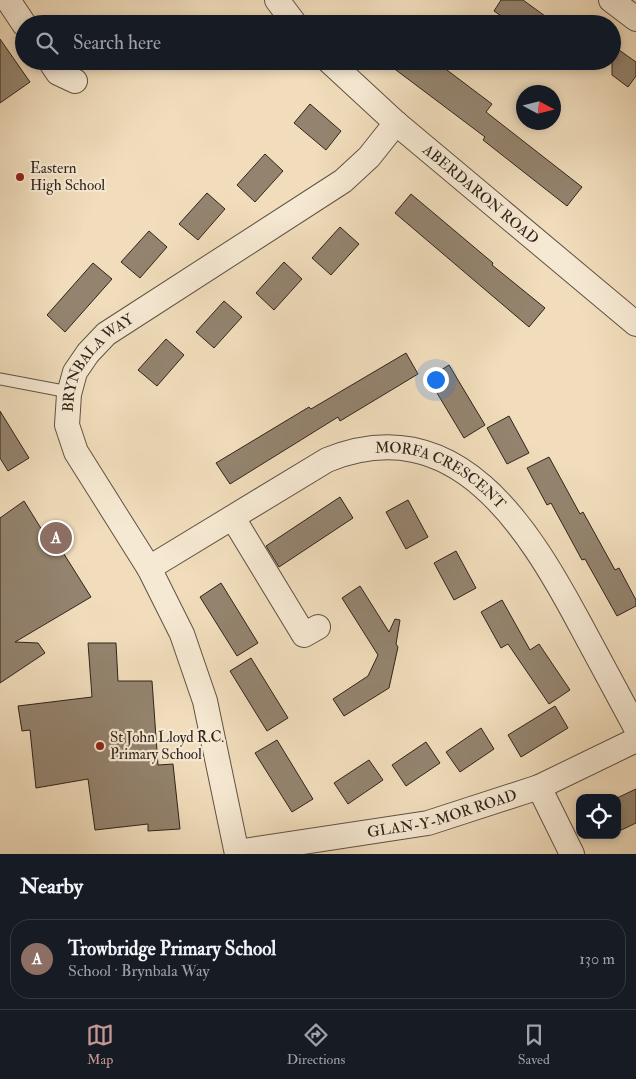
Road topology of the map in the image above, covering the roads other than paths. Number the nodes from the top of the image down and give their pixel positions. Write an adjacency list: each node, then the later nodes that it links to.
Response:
1 (8, 0): 4 (street)
2 (611, 0): 6 (street)
3 (280, 1): 5 (street)
4 (18, 15)
5 (289, 15)
6 (636, 19)
7 (56, 70): 9 (street)
8 (339, 70): 10 (street, ABERDARON ROAD)
9 (75, 81)
10 (396, 123): 11 (street, ABERDARON ROAD); 13 (street, BRYNBALA WAY)
11 (632, 313)
12 (0, 378): 13 (lane)
13 (69, 392): 15 (street, BRYNBALA WAY)
14 (233, 518): 15 (street, MORFA CRESCENT); 16 (street); 17 (street, MORFA CRESCENT)
15 (149, 568): 20 (street, BRYNBALA WAY)
16 (318, 627)
17 (636, 728)
18 (636, 740): 19 (street, GLAN-Y-MOR ROAD)
19 (539, 787): 20 (street, GLAN-Y-MOR ROAD); 21 (street)
20 (237, 853)
21 (572, 854)

